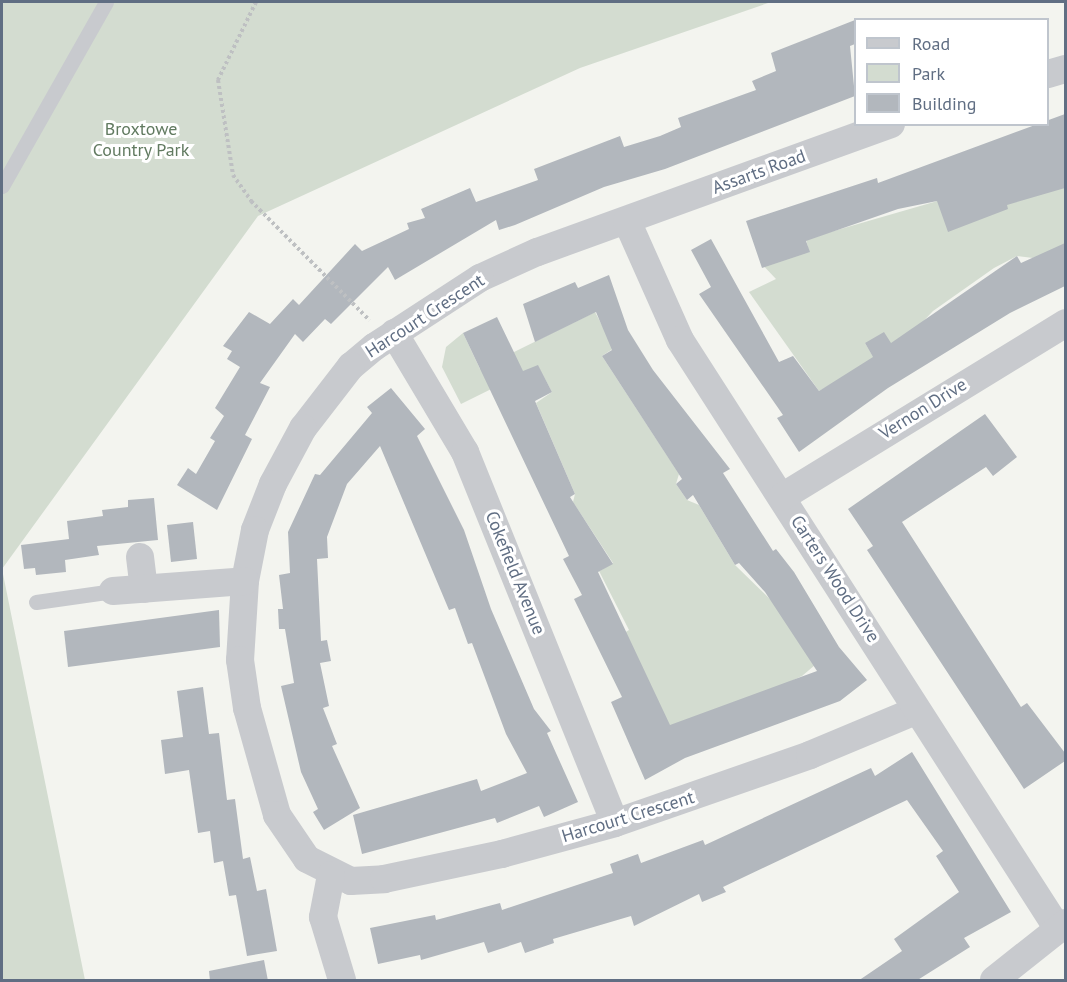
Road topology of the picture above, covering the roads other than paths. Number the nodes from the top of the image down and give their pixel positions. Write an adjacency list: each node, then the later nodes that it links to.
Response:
1 (106, 2): 5 (lane)
2 (1065, 69): 3 (street)
3 (1049, 73)
4 (886, 126): 6 (street, Assarts Road)
5 (2, 186)
6 (627, 221): 8 (street, Harcourt Crescent); 9 (street, Carters Wood Drive)
7 (1065, 323): 9 (street, Vernon Drive)
8 (391, 335): 11 (street, Harcourt Crescent); 16 (street, Cokefield Avenue)
9 (782, 497): 15 (street, Carters Wood Drive)
10 (140, 557): 12 (street)
11 (245, 581): 12 (street); 17 (street, Harcourt Crescent)
12 (144, 589): 13 (street)
13 (113, 591): 14 (lane)
14 (36, 602)
15 (915, 711): 16 (street, Harcourt Crescent); 18 (street, Carters Wood Drive)
16 (615, 823): 17 (street, Harcourt Crescent)
17 (331, 875): 19 (street)
18 (1062, 926): 20 (street)
19 (342, 981)
20 (994, 981)

